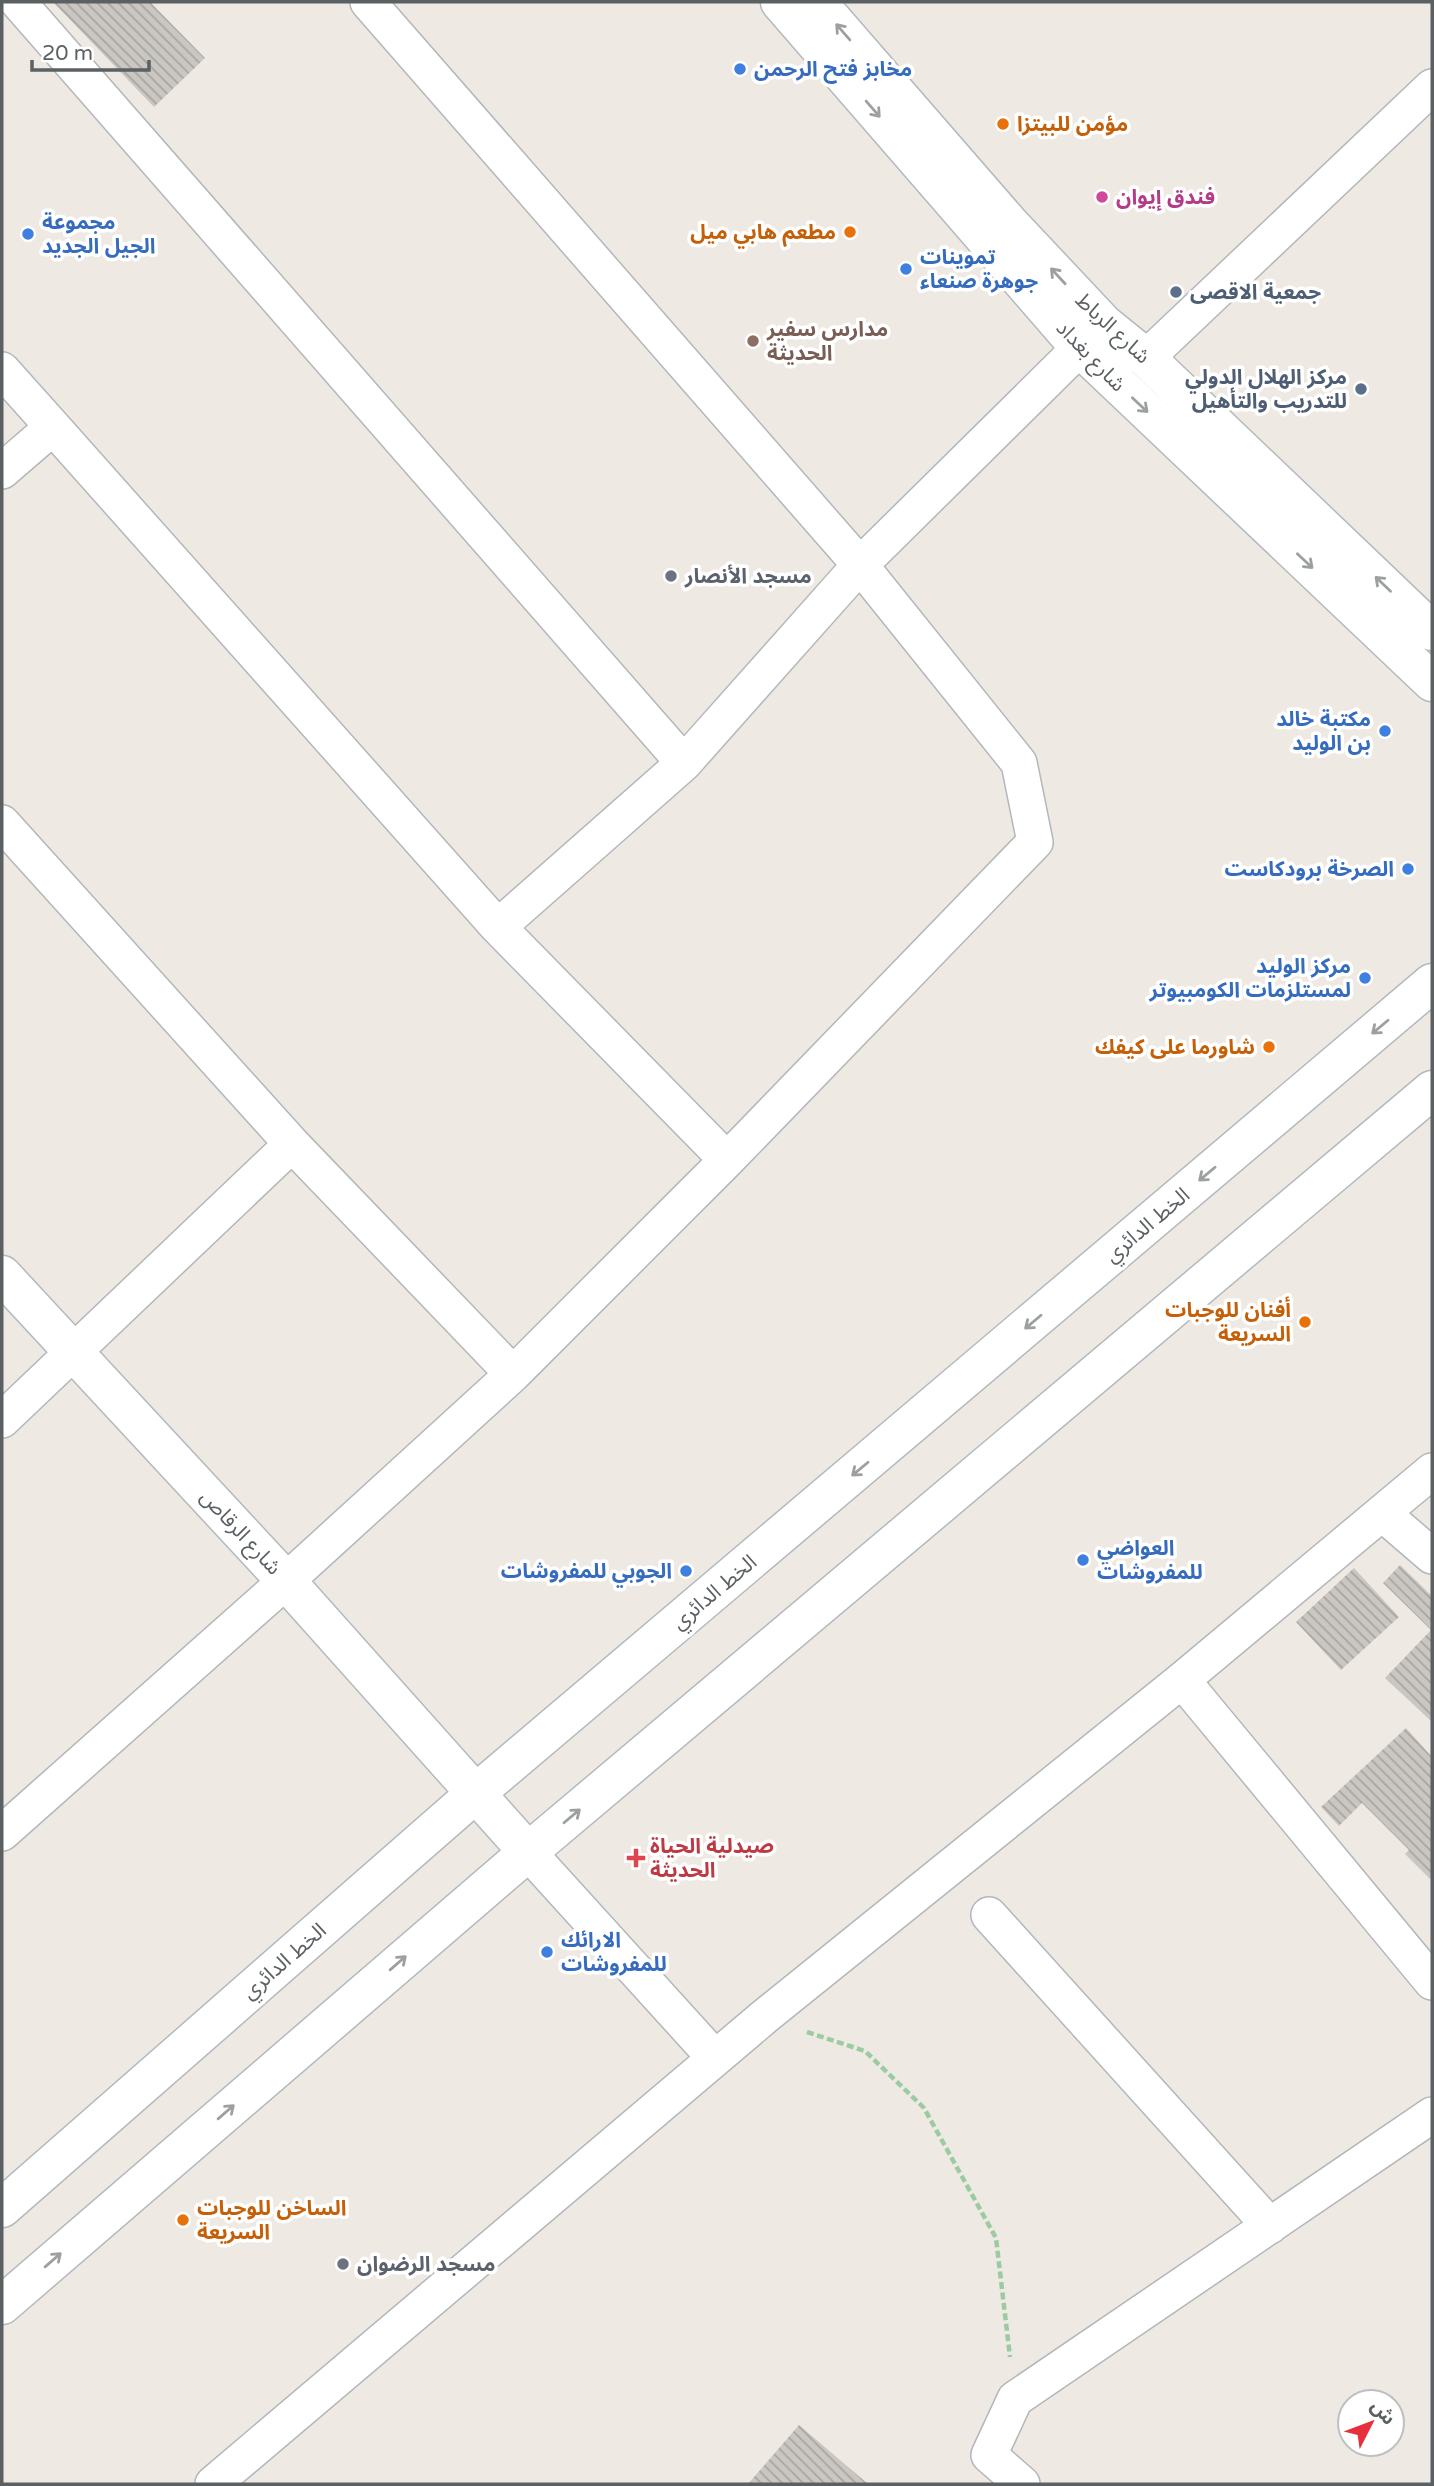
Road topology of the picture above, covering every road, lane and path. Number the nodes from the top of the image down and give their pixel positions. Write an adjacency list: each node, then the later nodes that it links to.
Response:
1 (19, 2): 14 (street)
2 (368, 2): 11 (street)
3 (780, 2): 6 (main road, شارع بغداد, one-way to 6)
4 (817, 2): 6 (main road, شارع الرباط, one-way to 4)
5 (1432, 87): 7 (street)
6 (1092, 336): 7 (main road, شارع الرباط); 11 (street); 13 (main road, شارع بغداد, one-way to 13)
7 (1146, 358): 12 (main road, شارع الرباط, one-way to 7)
8 (2, 370): 9 (street)
9 (53, 427): 10 (street); 16 (street)
10 (2, 471)
11 (860, 565): 14 (street); 20 (street)
12 (1432, 631)
13 (1432, 682)
14 (684, 763): 16 (street)
15 (2, 823): 19 (street)
16 (498, 927): 20 (street)
17 (1432, 983): 30 (main road, الخط الدائري, one-way to 30)
18 (1432, 1090): 32 (main road, one-way to 18)
19 (292, 1144): 22 (street); 23 (street)
20 (727, 1160): 23 (street)
21 (2, 1275): 22 (main road, شارع الرقاص)
22 (75, 1353): 24 (street); 28 (main road, شارع الرقاص)
23 (513, 1374): 28 (street)
24 (2, 1420)
25 (1432, 1471): 26 (street)
26 (1382, 1513): 27 (street); 29 (street)
27 (1432, 1556)
28 (286, 1581): 30 (main road, شارع الرقاص); 31 (street)
29 (1182, 1680): 34 (street); 35 (street)
30 (476, 1793): 32 (main road, شارع الرقاص); 38 (main road, الخط الدائري)
31 (2, 1833)
32 (528, 1852): 36 (street); 40 (main road, one-way to 32)
33 (989, 1915): 39 (street)
34 (1432, 1982)
35 (764, 2017): 36 (street); 41 (path)
36 (715, 2059): 42 (street)
37 (1432, 2115): 39 (street)
38 (2, 2208)
39 (1269, 2226): 41 (street)
40 (2, 2305)
41 (1015, 2399): 43 (street)
42 (214, 2484)
43 (1021, 2484)

